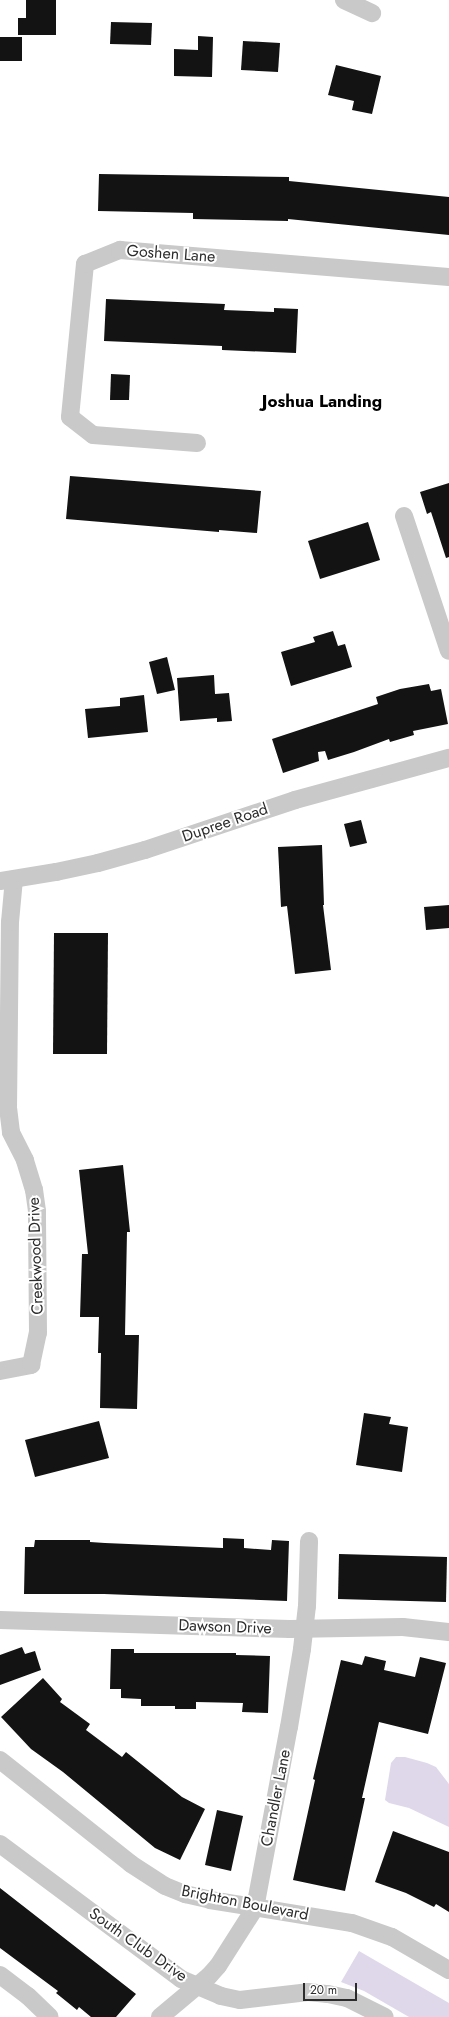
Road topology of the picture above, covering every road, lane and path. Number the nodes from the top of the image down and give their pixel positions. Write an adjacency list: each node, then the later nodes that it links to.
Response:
1 (344, 0): 2 (street)
2 (372, 13)
3 (449, 276): 4 (street, Goshen Lane)
4 (197, 442)
5 (404, 516): 6 (street)
6 (449, 651)
7 (449, 758): 8 (street, Dupree Road)
8 (7, 880): 9 (street, Creekwood Drive)
9 (0, 1371)
10 (309, 1541): 12 (street, Chandler Lane)
11 (0, 1620): 12 (street, Dawson Drive)
12 (304, 1629): 13 (street, Dawson Drive); 16 (street, Chandler Lane)
13 (449, 1632)
14 (0, 1760): 16 (street, Brighton Boulevard)
15 (0, 1844): 19 (street, South Club Drive)
16 (255, 1908): 17 (street, Brighton Boulevard); 19 (street, Chandler Lane)
17 (449, 1970)
18 (0, 1975): 20 (street)
19 (197, 1986): 21 (street, Chandler Lane); 22 (street, South Club Drive)
20 (50, 2017)
21 (160, 2017)
22 (385, 2017)

